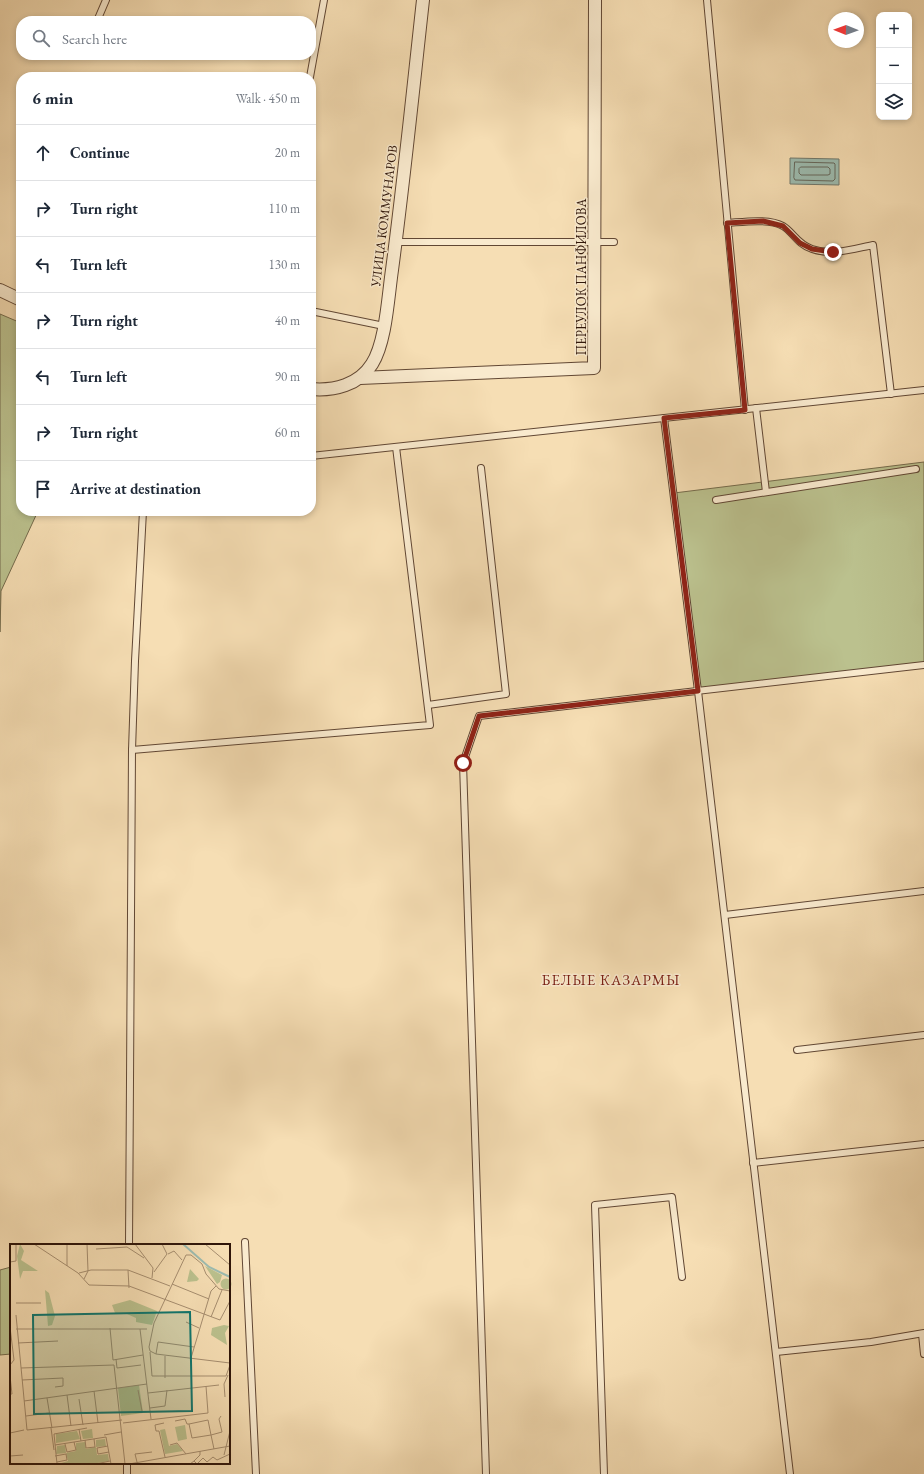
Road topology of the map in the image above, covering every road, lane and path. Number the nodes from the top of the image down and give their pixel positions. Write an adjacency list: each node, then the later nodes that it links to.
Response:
1 (106, 0): 6 (lane)
2 (324, 0): 7 (lane)
3 (423, 0): 11 (street, УЛИЦА КОММУНАРОВ)
4 (595, 0): 12 (street, ПЕРЕУЛОК ПАНФИЛОВА)
5 (707, 0): 10 (lane)
6 (99, 16)
7 (316, 44)
8 (313, 60): 9 (lane)
9 (311, 72)
10 (727, 223): 21 (lane); 23 (lane)
11 (396, 242): 12 (lane); 17 (street, УЛИЦА КОММУНАРОВ)
12 (595, 242): 13 (lane); 18 (street, ПЕРЕУЛОК ПАНФИЛОВА)
13 (614, 242)
14 (0, 290): 15 (street)
15 (16, 298)
16 (316, 312): 17 (lane)
17 (384, 326): 18 (street, УЛИЦА КОММУНАРОВ)
18 (360, 378): 19 (street, УЛИЦА КОММУНАРОВ)
19 (316, 389)
20 (924, 390): 21 (lane)
21 (890, 394): 22 (lane)
22 (756, 408): 23 (lane); 29 (lane)
23 (745, 410): 24 (lane)
24 (664, 418): 25 (lane); 33 (lane)
25 (396, 447): 26 (lane); 34 (lane)
26 (316, 455)
27 (481, 468): 34 (lane)
28 (916, 469): 29 (lane)
29 (766, 492): 30 (lane)
30 (716, 500)
31 (143, 516): 35 (lane)
32 (924, 665): 33 (lane)
33 (698, 691): 37 (lane); 49 (lane)
34 (428, 705): 35 (lane)
35 (132, 750): 43 (lane)
36 (924, 892): 37 (lane)
37 (724, 915): 41 (lane)
38 (924, 1035): 39 (lane)
39 (797, 1050)
40 (924, 1144): 41 (lane)
41 (754, 1163): 46 (lane)
42 (246, 1242): 48 (lane)
43 (128, 1244)
44 (682, 1277): 50 (lane)
45 (923, 1334): 46 (lane); 47 (lane)
46 (776, 1352): 51 (lane)
47 (924, 1354)
48 (256, 1474)
49 (486, 1474)
50 (604, 1474)
51 (790, 1474)

